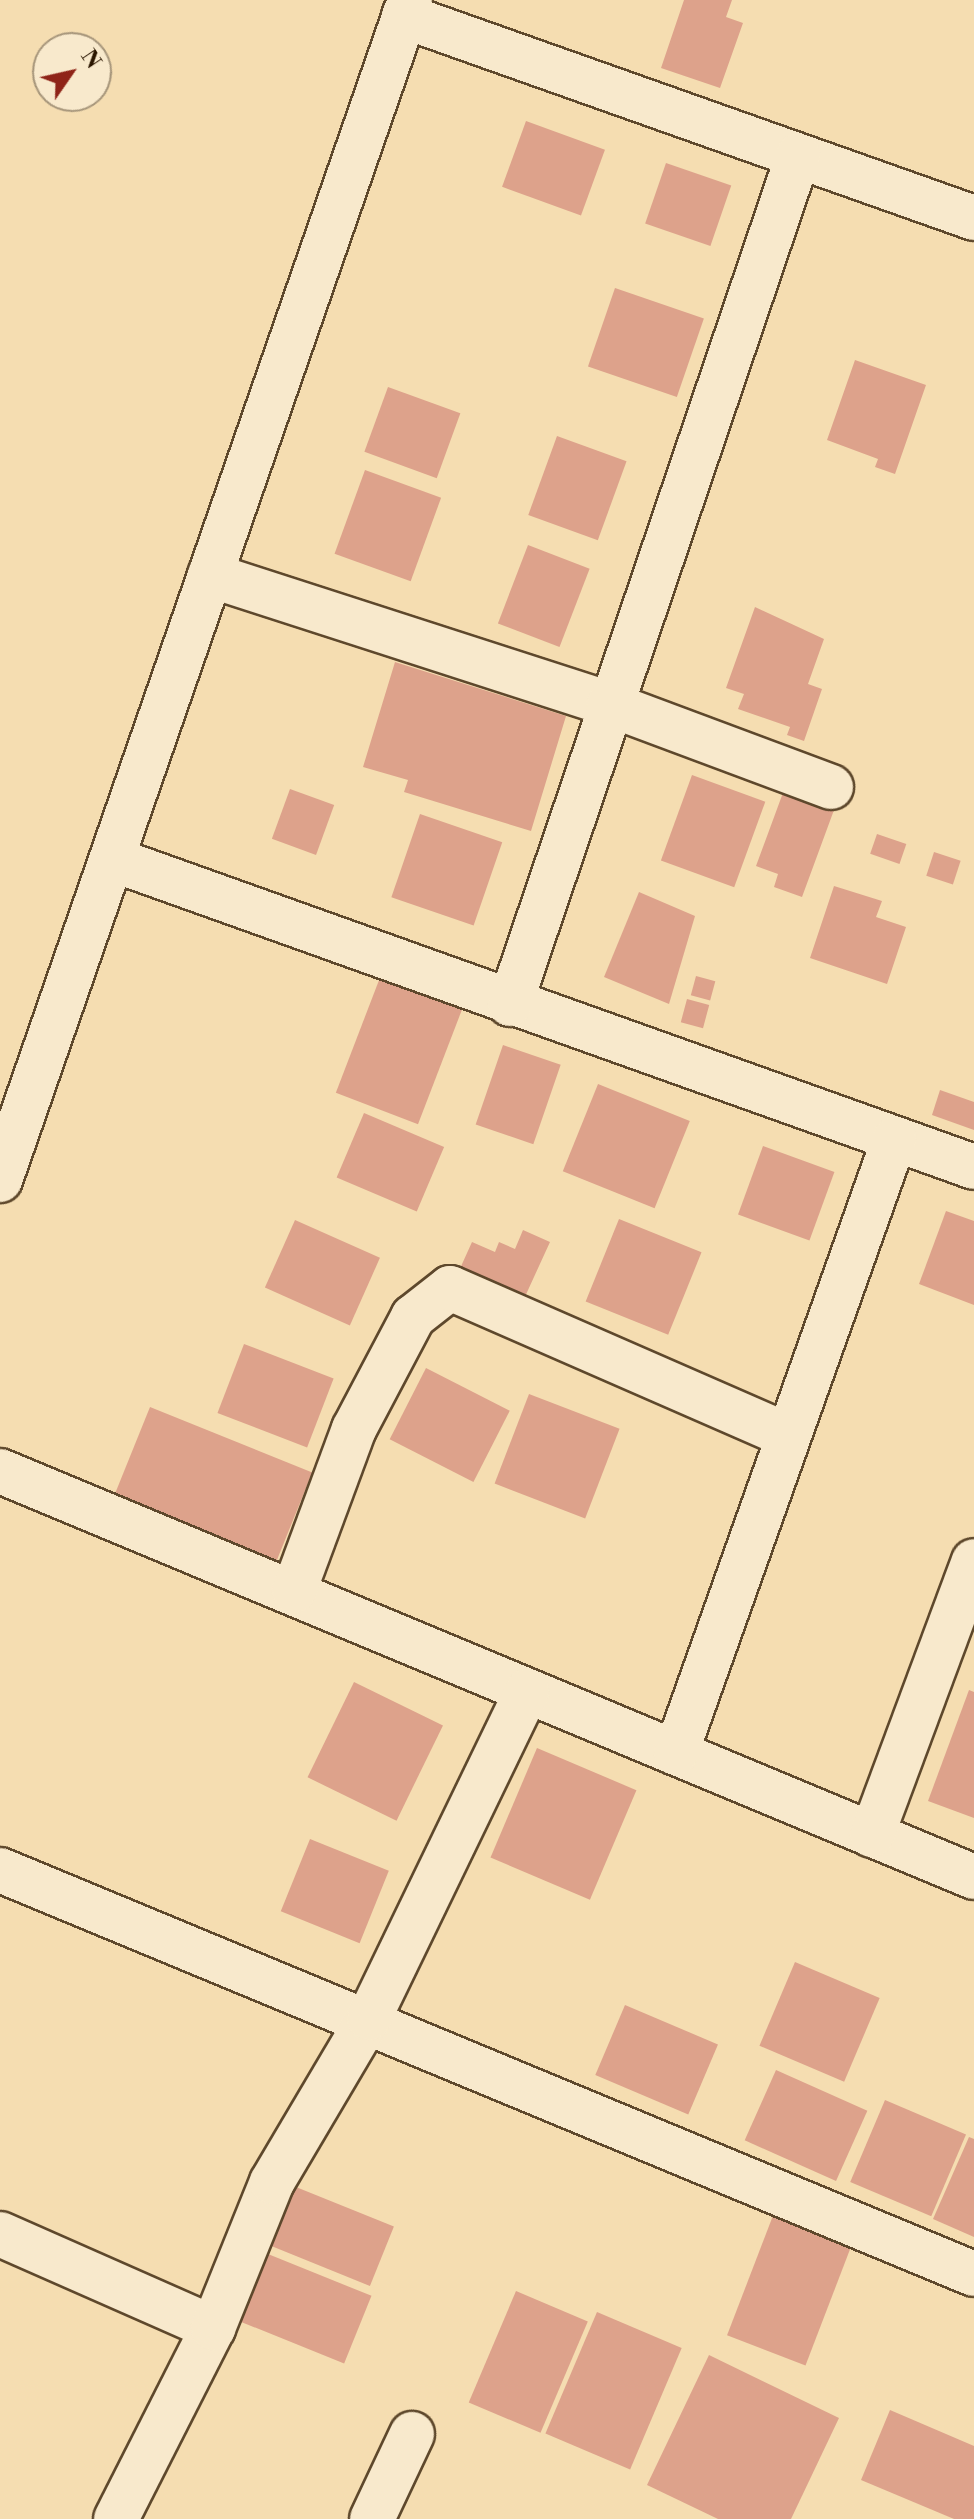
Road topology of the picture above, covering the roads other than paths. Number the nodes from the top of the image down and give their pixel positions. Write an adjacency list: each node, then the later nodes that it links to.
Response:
1 (407, 8): 2 (street); 4 (street)
2 (798, 156): 3 (street); 5 (street)
3 (974, 218)
4 (210, 575): 5 (street); 7 (street)
5 (609, 704): 6 (street); 8 (street)
6 (831, 787)
7 (112, 859): 8 (street); 11 (street)
8 (510, 1004): 9 (street)
9 (894, 1140): 10 (street); 12 (street)
10 (974, 1167)
11 (0, 1180)
12 (788, 1436): 15 (street); 17 (street)
13 (0, 1471): 15 (street)
14 (974, 1561): 18 (street)
15 (294, 1591): 16 (street)
16 (527, 1691): 17 (street); 21 (street)
17 (676, 1753): 18 (street)
18 (872, 1835): 20 (street)
19 (0, 1870): 21 (street)
20 (974, 1877)
21 (369, 2018): 23 (street); 24 (street)
22 (0, 2234): 24 (street)
23 (974, 2274)
24 (213, 2328): 26 (street)
25 (412, 2434): 27 (street)
26 (116, 2519)
27 (372, 2519)

